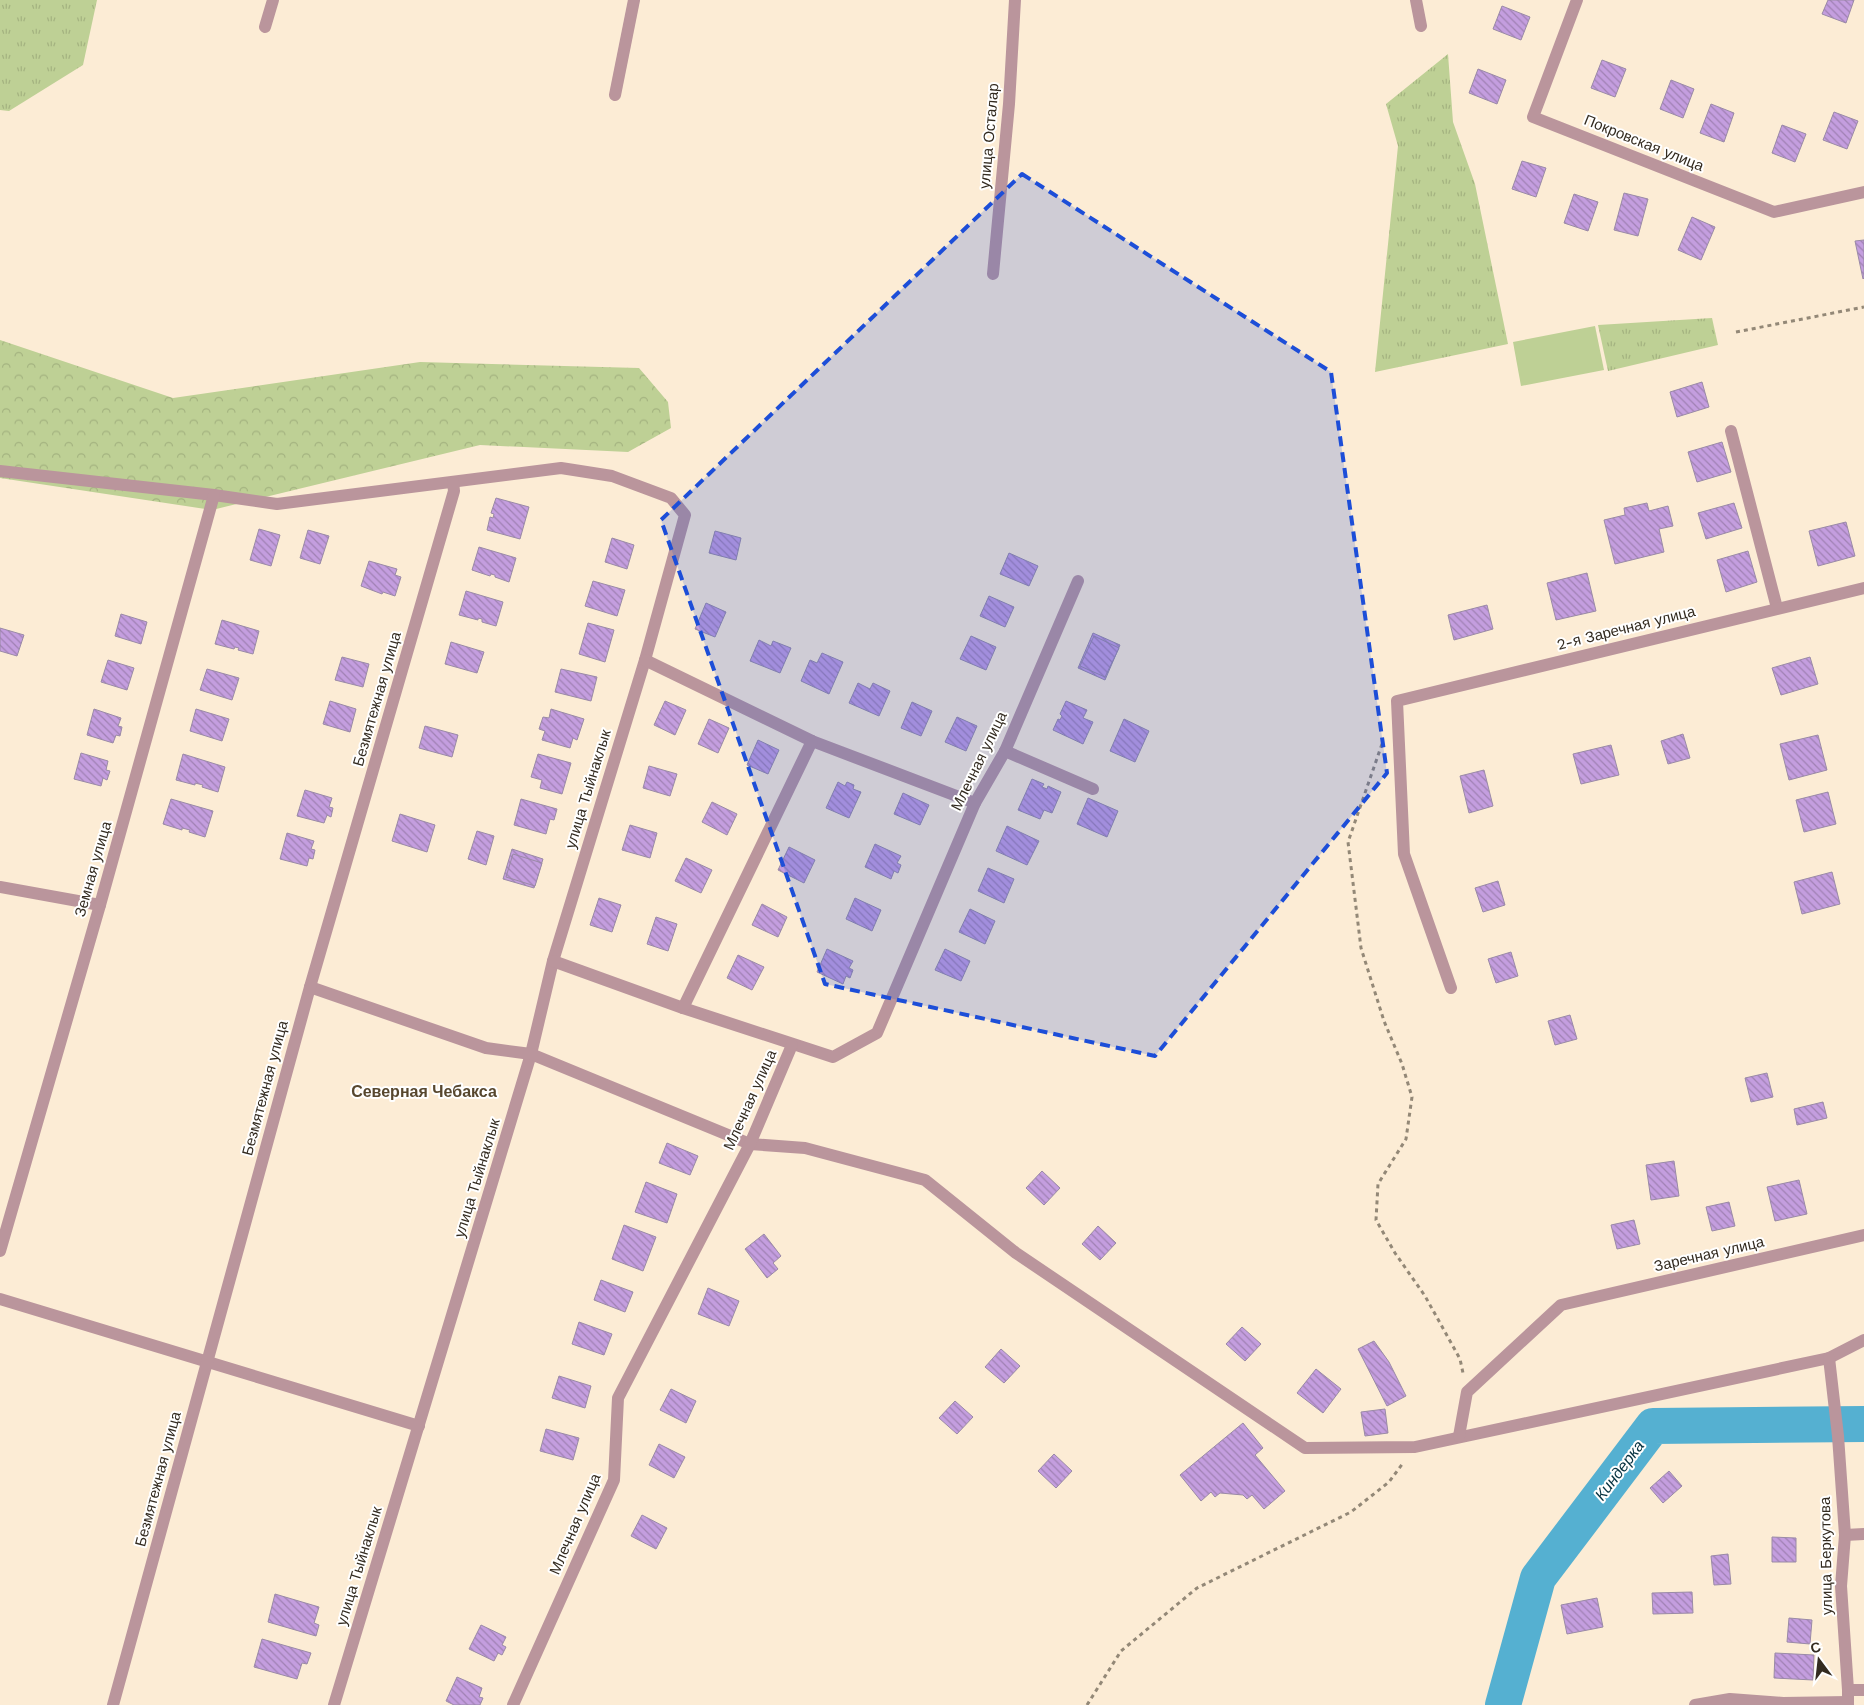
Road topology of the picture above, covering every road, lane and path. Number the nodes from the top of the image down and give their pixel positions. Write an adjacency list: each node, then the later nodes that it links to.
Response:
1 (273, 0): 7 (street)
2 (634, 0): 8 (street)
3 (1015, 0): 10 (street, улица Осталар)
4 (1416, 0): 6 (street)
5 (1577, 0): 9 (street, Покровская улица)
6 (1421, 26)
7 (265, 27)
8 (615, 95)
9 (1864, 192)
10 (993, 274)
11 (1864, 306): 12 (path)
12 (1736, 332)
13 (1731, 431): 19 (street)
14 (0, 471): 16 (street)
15 (453, 482): 16 (street); 20 (street, улица Тыйнаклык); 29 (street, Безмятежная улица)
16 (214, 495): 27 (street, Земная улица)
17 (1078, 581): 23 (street, Млечная улица)
18 (1864, 588): 19 (street, 2-я Заречная улица)
19 (1777, 608): 30 (street, 2-я Заречная улица)
20 (644, 660): 22 (street); 28 (street, улица Тыйнаклык)
21 (1384, 739): 41 (path)
22 (812, 741): 25 (street); 31 (street)
23 (1005, 751): 24 (street); 25 (street, Млечная улица)
24 (1093, 789)
25 (976, 803): 32 (street, Млечная улица)
26 (0, 887): 27 (street)
27 (100, 905): 36 (street, Земная улица)
28 (553, 961): 31 (street); 33 (street, улица Тыйнаклык)
29 (310, 987): 33 (street); 40 (street, Безмятежная улица)
30 (1451, 988)
31 (683, 1008): 32 (street)
32 (792, 1045): 34 (street, Млечная улица)
33 (531, 1054): 34 (street); 42 (street, улица Тыйнаклык)
34 (750, 1144): 44 (street); 51 (street, Млечная улица)
35 (1864, 1235): 41 (street, Заречная улица)
36 (0, 1251)
37 (0, 1299): 40 (street)
38 (1864, 1340): 39 (street)
39 (1829, 1358): 43 (street); 46 (street, улица Беркутова)
40 (207, 1362): 42 (street); 49 (street, Безмятежная улица)
41 (1467, 1392): 43 (street)
42 (418, 1426): 50 (street, улица Тыйнаклык)
43 (1459, 1436): 44 (street)
44 (1415, 1447): 52 (path)
45 (1864, 1534): 46 (street)
46 (1844, 1535): 48 (street, улица Беркутова)
47 (1864, 1690): 48 (street)
48 (1848, 1699): 53 (street)
49 (113, 1705)
50 (334, 1705)
51 (513, 1705)
52 (1087, 1705)
53 (1695, 1705)

